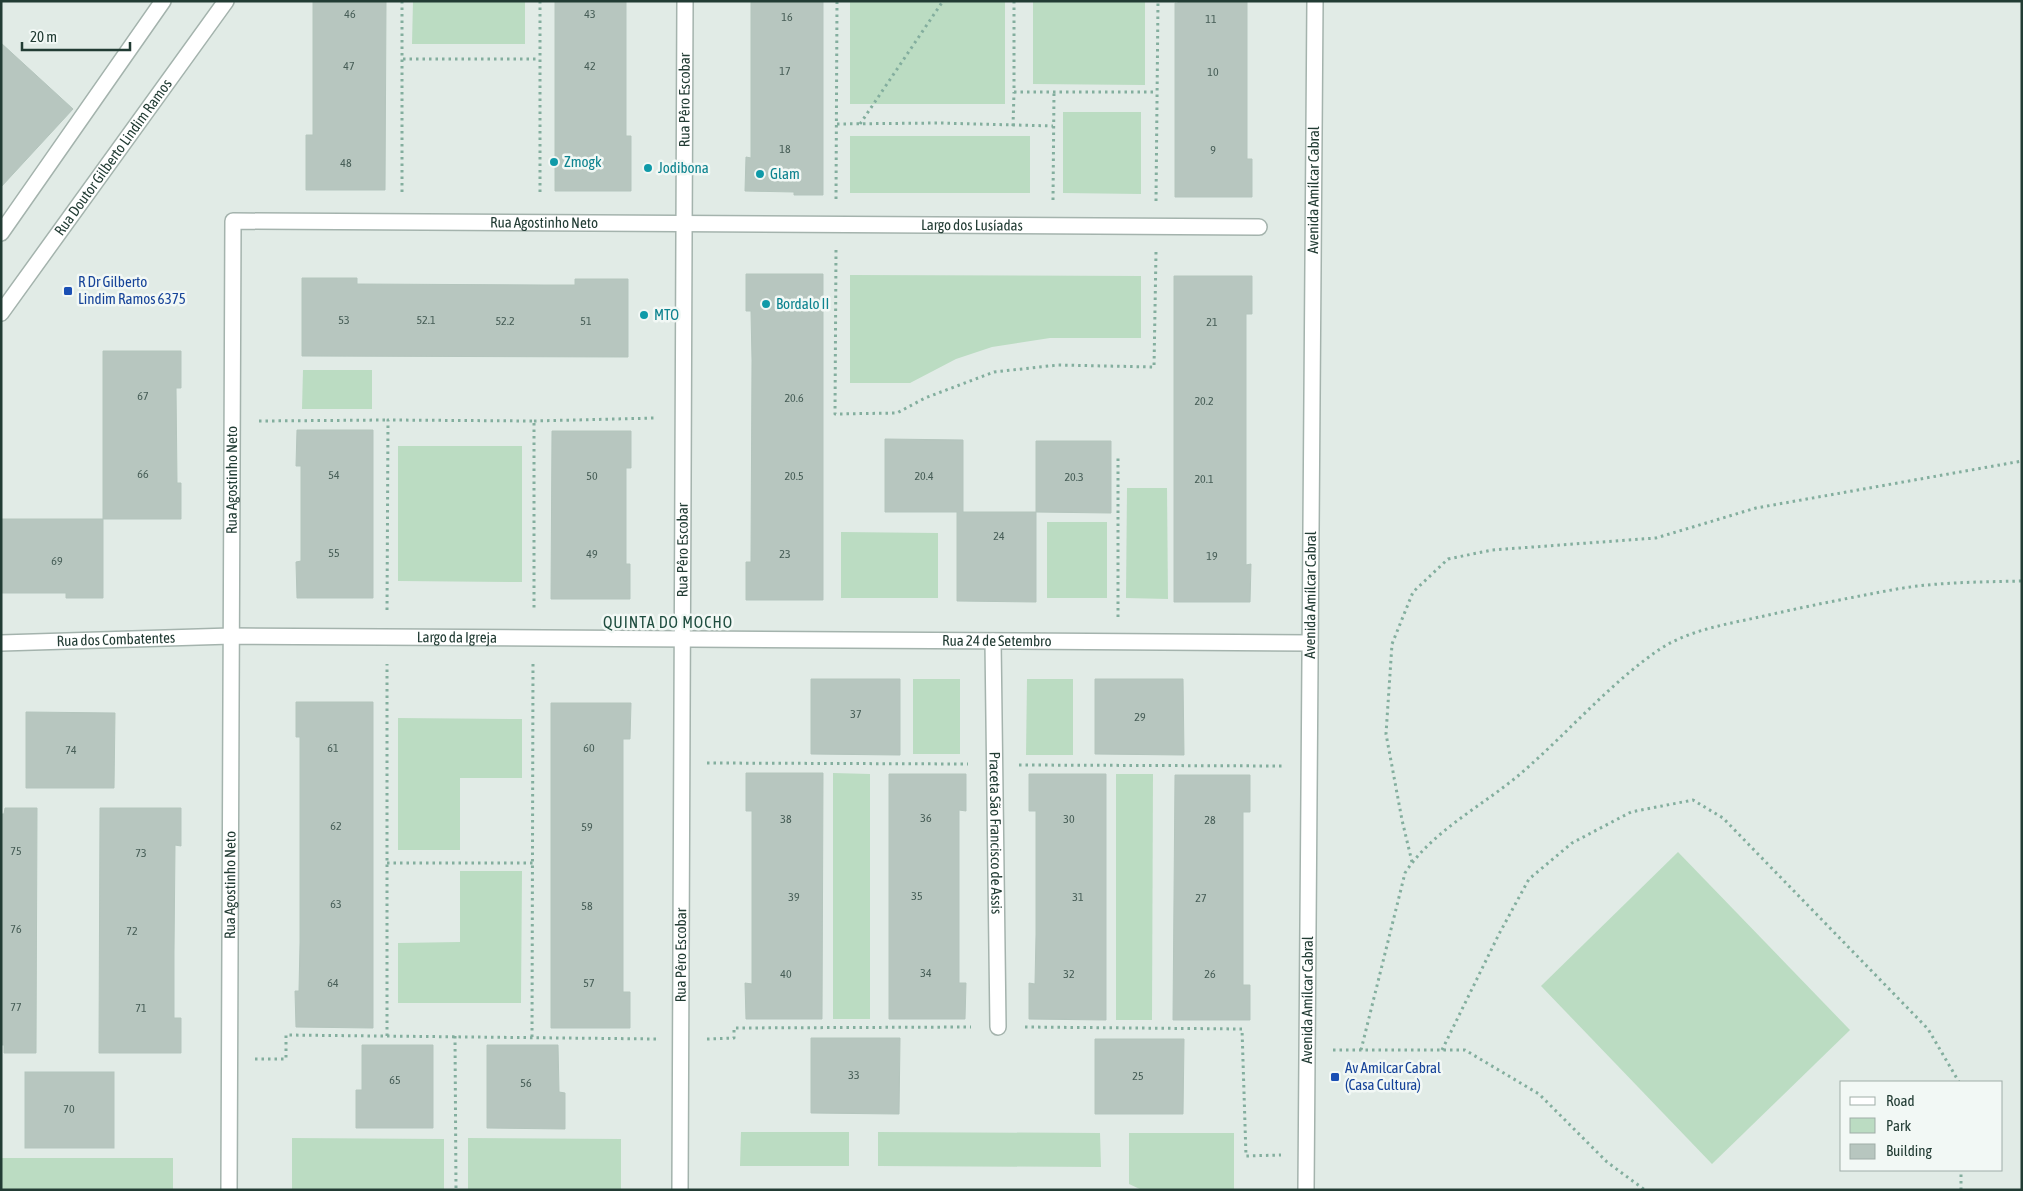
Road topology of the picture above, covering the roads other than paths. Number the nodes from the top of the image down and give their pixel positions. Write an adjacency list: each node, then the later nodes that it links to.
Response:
1 (163, 1): 7 (street)
2 (226, 1): 8 (street, Rua Doutor Gilberto Lindim Ramos)
3 (685, 1): 5 (street, Rua Pêro Escobar)
4 (1314, 1): 13 (street, Avenida Amílcar Cabral)
5 (685, 222): 6 (street, Largo dos Lusíadas); 9 (street, Rua Agostinho Neto); 10 (street, Rua Pêro Escobar)
6 (1259, 227)
7 (1, 233)
8 (1, 313)
9 (231, 636): 10 (street, Largo da Igreja); 12 (street, Rua dos Combatentes); 15 (street, Rua Agostinho Neto)
10 (683, 639): 11 (street, Rua 24 de Setembro); 16 (street, Rua Pêro Escobar)
11 (993, 641): 13 (street, Rua 24 de Setembro); 14 (street, Praceta São Francisco de Assis)
12 (1, 643)
13 (1310, 643): 17 (street, Avenida Amílcar Cabral)
14 (998, 1027)
15 (229, 1190)
16 (680, 1190)
17 (1306, 1190)

